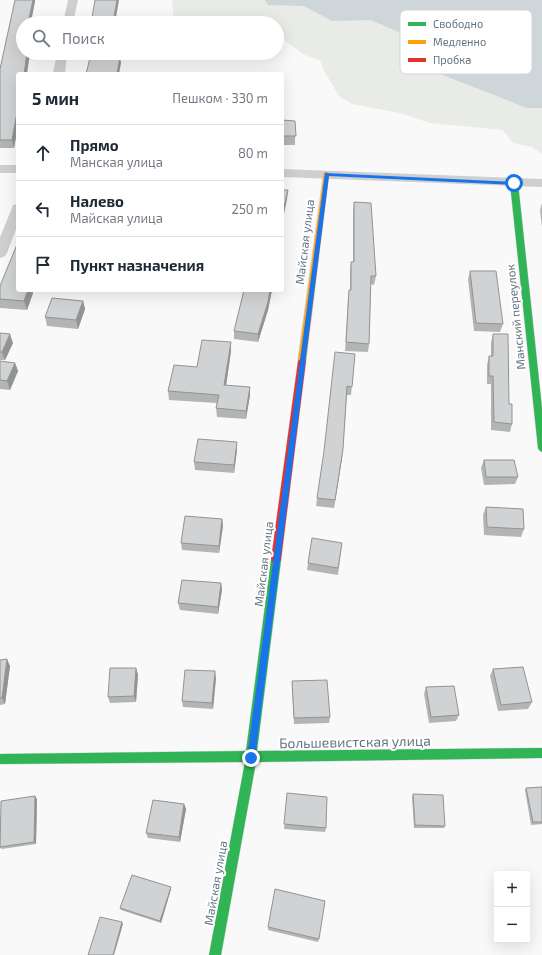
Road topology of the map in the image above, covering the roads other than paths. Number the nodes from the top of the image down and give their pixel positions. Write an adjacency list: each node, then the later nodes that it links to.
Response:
1 (73, 0): 2 (street)
2 (70, 16)
3 (61, 60): 4 (street)
4 (59, 72)
5 (0, 169): 6 (street)
6 (16, 169)
7 (284, 173): 8 (street)
8 (326, 174): 9 (street); 15 (street, Майская улица)
9 (514, 183): 10 (street); 13 (street, Манский переулок)
10 (542, 183)
11 (16, 213): 12 (street)
12 (0, 253)
13 (542, 448)
14 (542, 753): 15 (street, Большевистская улица)
15 (251, 758): 16 (street, Большевистская улица); 17 (street, Майская улица)
16 (0, 759)
17 (215, 955)

